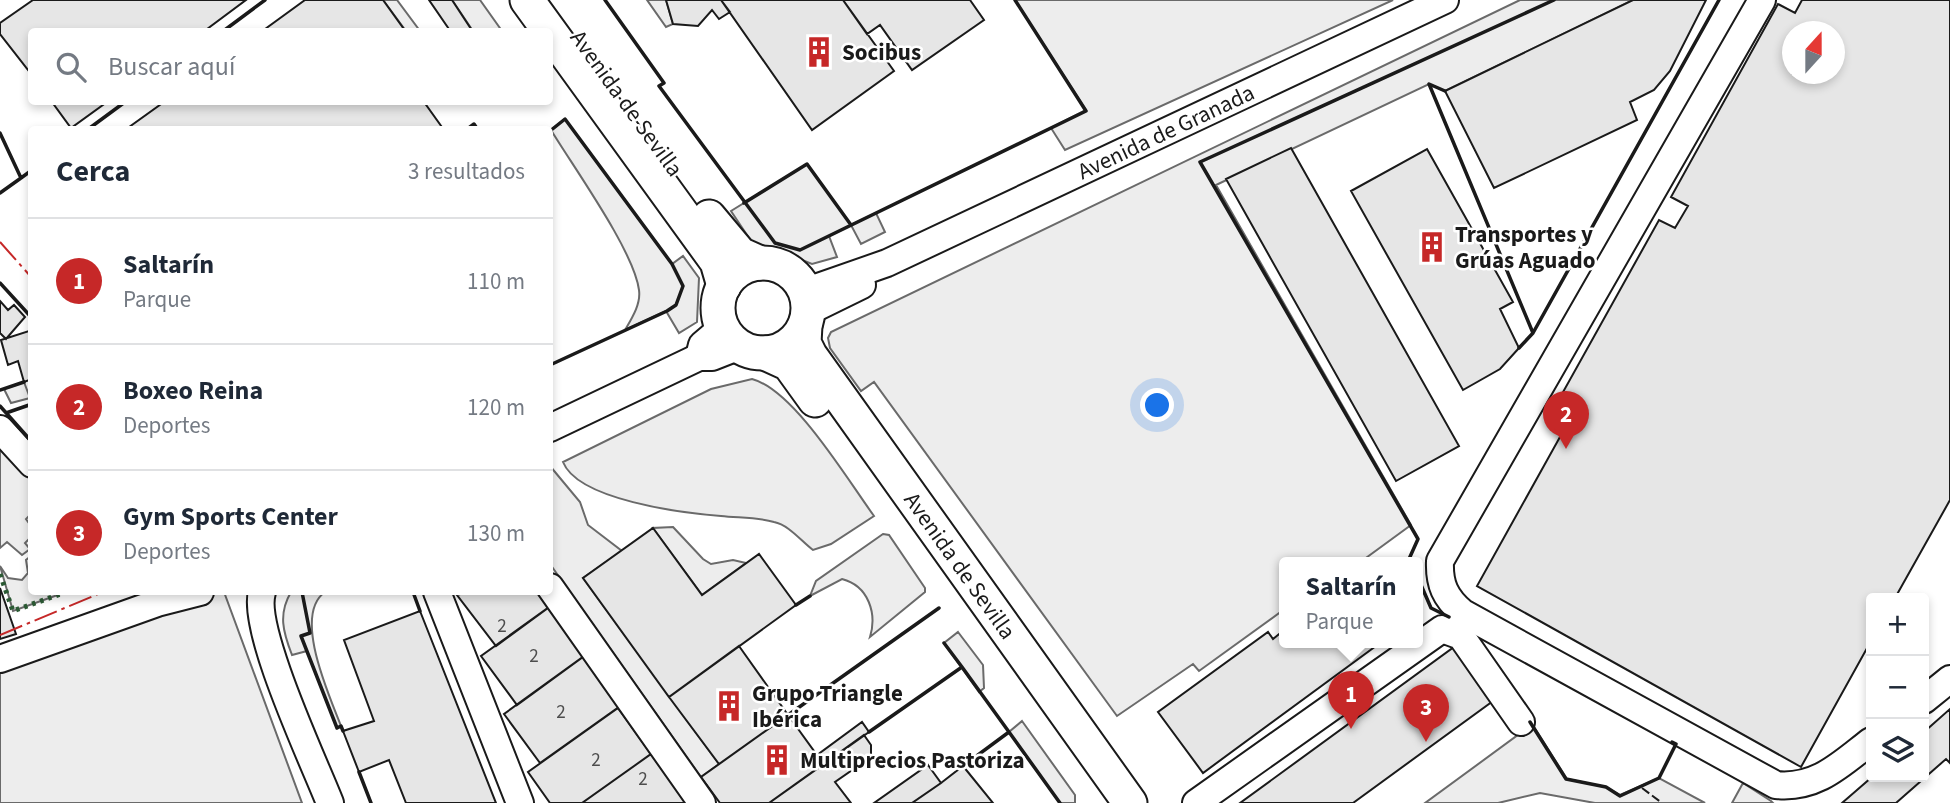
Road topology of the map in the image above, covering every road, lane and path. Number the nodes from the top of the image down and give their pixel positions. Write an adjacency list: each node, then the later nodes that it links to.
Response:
1 (527, 0): 5 (main road, Avenida de Sevilla)
2 (553, 0): 7 (main road, Avenida de Sevilla)
3 (1445, 0): 9 (street, Avenida de Granada)
4 (1762, 0): 25 (street)
5 (547, 28)
6 (553, 36): 8 (main road, Avenida de Sevilla)
7 (760, 263): 8 (main road); 9 (main road)
8 (724, 286): 10 (main road)
9 (805, 310): 10 (main road); 30 (main road, Avenida de Sevilla)
10 (742, 343): 11 (street); 29 (main road, Avenida de Sevilla)
11 (553, 427)
12 (0, 429): 13 (street)
13 (28, 460)
14 (553, 591): 28 (street)
15 (171, 595): 18 (street)
16 (262, 595): 26 (street)
17 (438, 595): 27 (street)
18 (152, 597): 21 (street)
19 (1423, 642): 24 (street)
20 (1414, 648): 31 (street)
21 (0, 659)
22 (1950, 679): 23 (street)
23 (1929, 696)
24 (1521, 722)
25 (1866, 744)
26 (330, 803)
27 (520, 803)
28 (702, 803)
29 (1107, 803)
30 (1130, 803)
31 (1196, 803)

